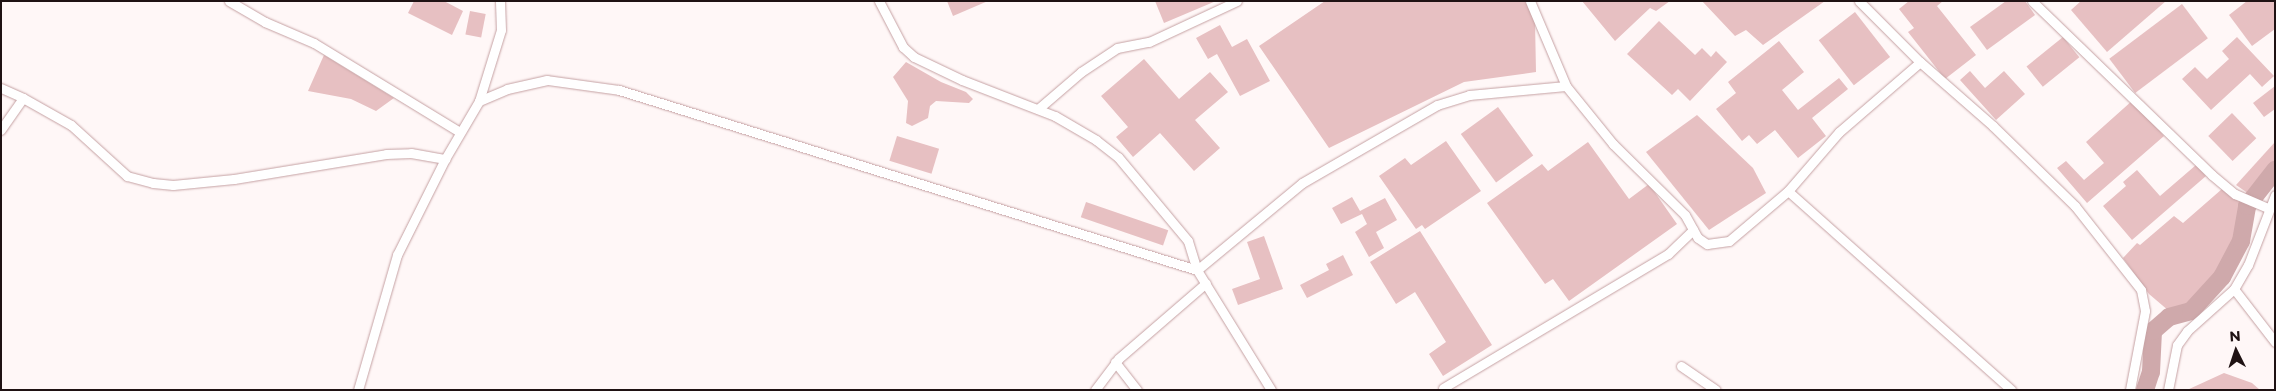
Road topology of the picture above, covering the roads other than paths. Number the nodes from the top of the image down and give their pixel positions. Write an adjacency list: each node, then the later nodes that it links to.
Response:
1 (229, 1): 15 (lane)
2 (500, 1): 12 (lane)
3 (879, 1): 13 (lane)
4 (1237, 1): 13 (lane)
5 (1530, 1): 9 (lane)
6 (1859, 1): 8 (lane)
7 (2032, 1): 19 (lane)
8 (1920, 62): 17 (lane); 34 (lane)
9 (1566, 86): 20 (lane); 21 (lane)
10 (1, 88): 11 (lane)
11 (23, 98): 14 (lane); 16 (lane)
12 (479, 101): 15 (lane); 21 (lane)
13 (1038, 109): 21 (lane)
14 (1, 130)
15 (460, 132): 16 (lane)
16 (445, 158): 28 (lane)
17 (1788, 191): 20 (lane); 33 (lane)
18 (2275, 195): 19 (lane)
19 (2268, 208): 23 (lane)
20 (1693, 230): 27 (lane)
21 (1198, 270): 22 (lane)
22 (1206, 282): 25 (lane); 31 (lane)
23 (2234, 289): 24 (lane); 35 (lane)
24 (2275, 342)
25 (1115, 362): 29 (lane); 30 (lane)
26 (1681, 366): 32 (lane)
27 (1443, 388)
28 (358, 390)
29 (1095, 390)
30 (1137, 390)
31 (1271, 390)
32 (1716, 390)
33 (2011, 390)
34 (2130, 390)
35 (2168, 390)

